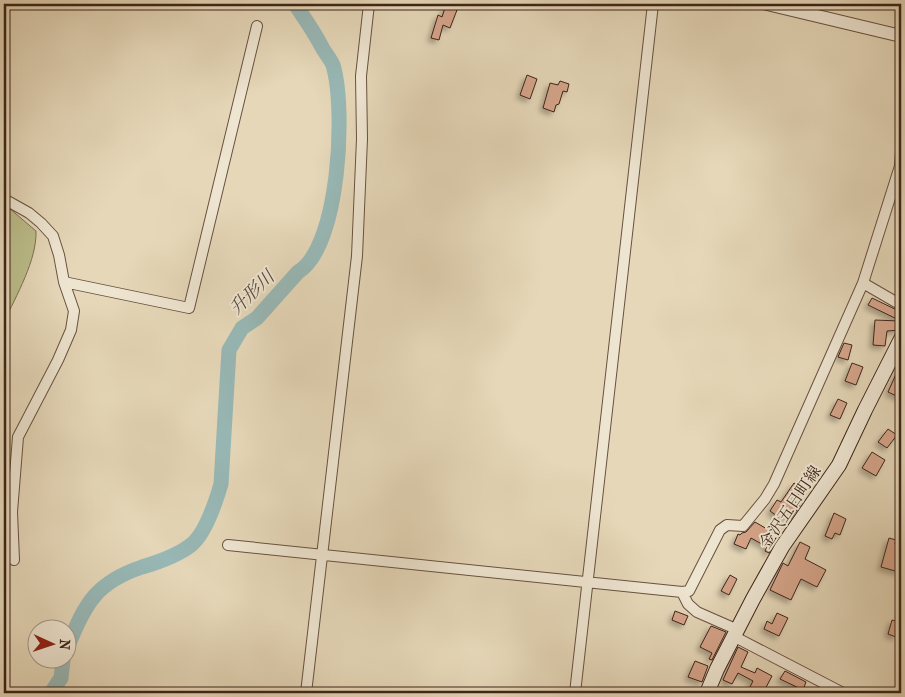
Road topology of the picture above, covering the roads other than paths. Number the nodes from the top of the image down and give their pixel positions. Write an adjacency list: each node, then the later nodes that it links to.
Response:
1 (369, 4): 13 (street)
2 (653, 4): 15 (street)
3 (767, 4): 5 (street)
4 (256, 26): 8 (street)
5 (901, 36)
6 (901, 153): 9 (street)
7 (4, 200): 8 (street)
8 (64, 282): 14 (street)
9 (863, 283): 10 (street); 16 (street)
10 (901, 305)
11 (901, 339): 17 (main road, 金沢五日町線)
12 (228, 545): 13 (street)
13 (321, 554): 15 (street); 19 (street)
14 (14, 560)
15 (588, 582): 16 (street); 20 (street)
16 (682, 592): 17 (street)
17 (736, 633): 18 (street); 21 (main road, 金沢五日町線)
18 (839, 692)
19 (306, 693)
20 (575, 693)
21 (707, 693)

